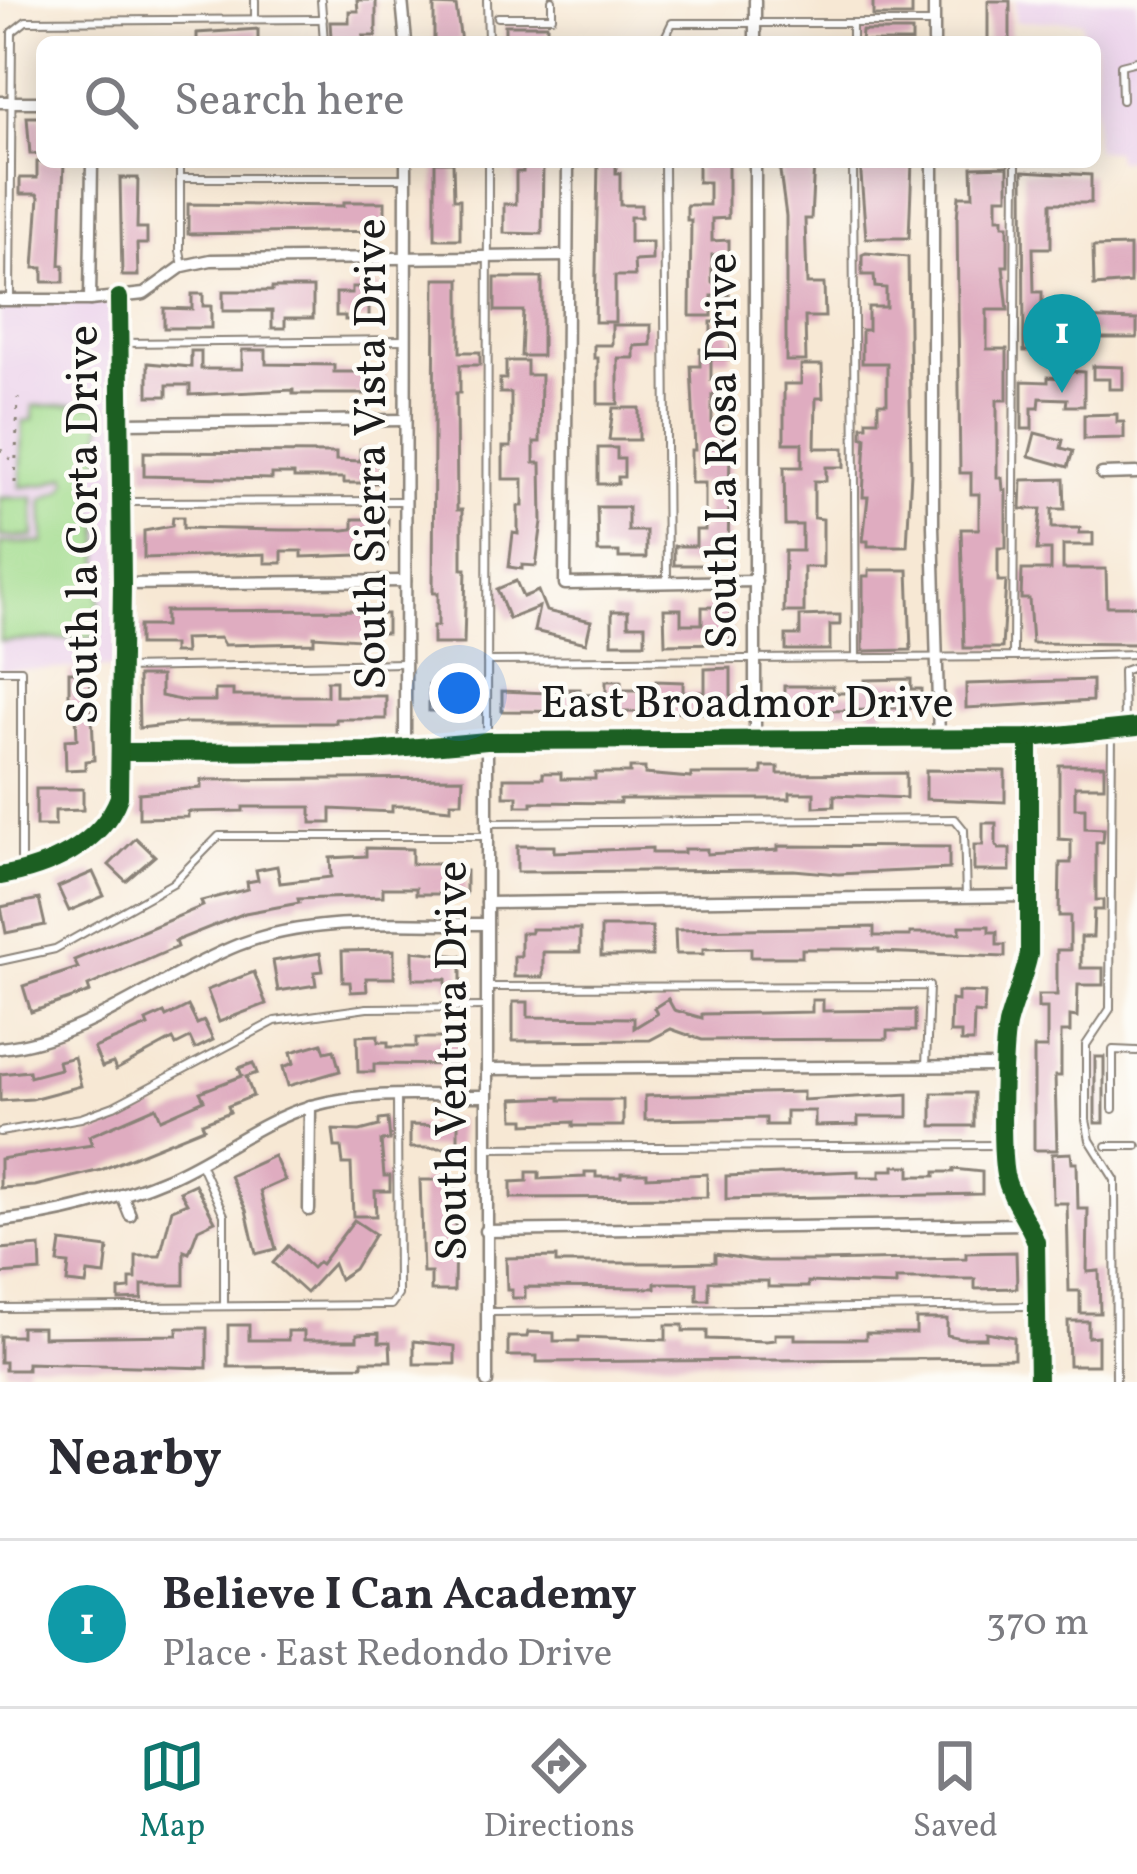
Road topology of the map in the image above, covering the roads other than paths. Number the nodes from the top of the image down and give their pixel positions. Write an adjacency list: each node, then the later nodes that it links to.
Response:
1 (255, 0): 9 (lane)
2 (321, 0): 10 (lane)
3 (402, 0): 15 (street)
4 (488, 0): 16 (lane)
5 (552, 0): 8 (lane)
6 (754, 0): 11 (street)
7 (934, 0): 12 (street)
8 (498, 17)
9 (255, 19): 10 (lane); 23 (lane)
10 (322, 19): 14 (lane)
11 (755, 22): 13 (lane); 17 (lane); 18 (street)
12 (934, 22): 13 (lane); 20 (street)
13 (852, 23): 19 (lane)
14 (323, 36)
15 (405, 36)
16 (488, 36)
17 (666, 36)
18 (755, 36)
19 (852, 36)
20 (934, 36)
21 (1137, 61): 22 (lane)
22 (1122, 100)
23 (5, 102): 24 (street); 42 (lane)
24 (36, 102)
25 (92, 168): 43 (street, South la Corta Drive)
26 (180, 168): 35 (lane)
27 (406, 168): 36 (street, South Sierra Vista Drive)
28 (488, 168): 38 (lane)
29 (568, 168): 37 (street)
30 (664, 168): 54 (lane)
31 (755, 168): 53 (street, South La Rosa Drive)
32 (853, 168): 58 (lane)
33 (933, 168): 59 (street)
34 (1016, 168): 57 (lane)
35 (180, 178): 36 (lane); 40 (lane)
36 (406, 178): 39 (street, South Sierra Vista Drive)
37 (568, 256): 38 (street); 54 (street)
38 (488, 257): 39 (street); 60 (lane)
39 (405, 259): 40 (street); 44 (street, South Sierra Vista Drive)
40 (183, 266): 41 (street)
41 (119, 298): 43 (street); 45 (street, South la Corta Drive)
42 (5, 299): 43 (street)
43 (90, 299)
44 (405, 340): 45 (lane); 46 (street, South Sierra Vista Drive)
45 (120, 343): 47 (street, South la Corta Drive)
46 (405, 420): 47 (street); 50 (street, South Sierra Vista Drive)
47 (122, 423): 51 (street, South la Corta Drive)
48 (1137, 473): 49 (street)
49 (1102, 474)
50 (405, 501): 51 (lane); 52 (street, South Sierra Vista Drive)
51 (122, 502): 55 (street, South la Corta Drive)
52 (405, 581): 55 (street); 62 (street, South Sierra Vista Drive)
53 (756, 581): 54 (street); 61 (street, South La Rosa Drive)
54 (667, 582)
55 (122, 584): 64 (street, South la Corta Drive)
56 (1137, 653): 57 (lane)
57 (1013, 657): 59 (lane)
58 (856, 658): 59 (lane); 61 (lane)
59 (938, 658): 68 (street)
60 (487, 661): 61 (lane); 69 (lane)
61 (756, 661): 70 (street, South La Rosa Drive)
62 (405, 663): 64 (lane); 71 (street, South Sierra Vista Drive)
63 (1137, 666): 66 (lane)
64 (121, 668): 72 (street, South la Corta Drive)
65 (0, 670): 74 (lane)
66 (1124, 727): 67 (street, East Broadmor Drive); 110 (lane)
67 (1029, 738): 68 (street, East Broadmor Drive); 76 (street)
68 (939, 739): 70 (street, East Broadmor Drive)
69 (487, 741): 70 (street, East Broadmor Drive); 71 (street, East Broadmor Drive); 73 (street, South Ventura Drive)
70 (755, 741)
71 (405, 746): 72 (street, East Broadmor Drive)
72 (121, 752): 74 (street)
73 (487, 830): 77 (lane); 78 (street, South Ventura Drive); 80 (lane)
74 (21, 873): 75 (street)
75 (0, 876)
76 (1029, 896): 77 (street); 86 (street)
77 (966, 897): 78 (street)
78 (487, 903): 79 (street, South Ventura Drive)
79 (487, 923): 81 (street, South Ventura Drive); 83 (street)
80 (0, 961)
81 (487, 987): 82 (street, South Ventura Drive); 85 (lane)
82 (487, 1007): 87 (street, South Ventura Drive); 92 (lane)
83 (0, 1048)
84 (1137, 1051): 91 (lane)
85 (926, 1066): 86 (street); 87 (street)
86 (1004, 1066): 93 (street)
87 (487, 1069): 89 (street, South Ventura Drive)
88 (397, 1096): 89 (street); 90 (street); 104 (lane)
89 (486, 1096): 96 (street, South Ventura Drive)
90 (310, 1106): 97 (street); 99 (street)
91 (1113, 1109)
92 (0, 1132)
93 (1004, 1144): 96 (lane); 102 (street)
94 (1108, 1146): 95 (lane)
95 (1137, 1146)
96 (486, 1148): 103 (street, South Ventura Drive)
97 (199, 1161): 98 (street); 104 (lane)
98 (122, 1195): 100 (street); 101 (street)
99 (309, 1210)
100 (130, 1215)
101 (0, 1221)
102 (1029, 1224): 103 (street); 105 (street)
103 (485, 1231): 107 (street, South Ventura Drive)
104 (224, 1306): 106 (lane)
105 (1039, 1306): 107 (lane); 109 (street)
106 (0, 1308)
107 (486, 1312): 108 (street, South Ventura Drive)
108 (487, 1382)
109 (1038, 1382)
110 (1117, 1382)

